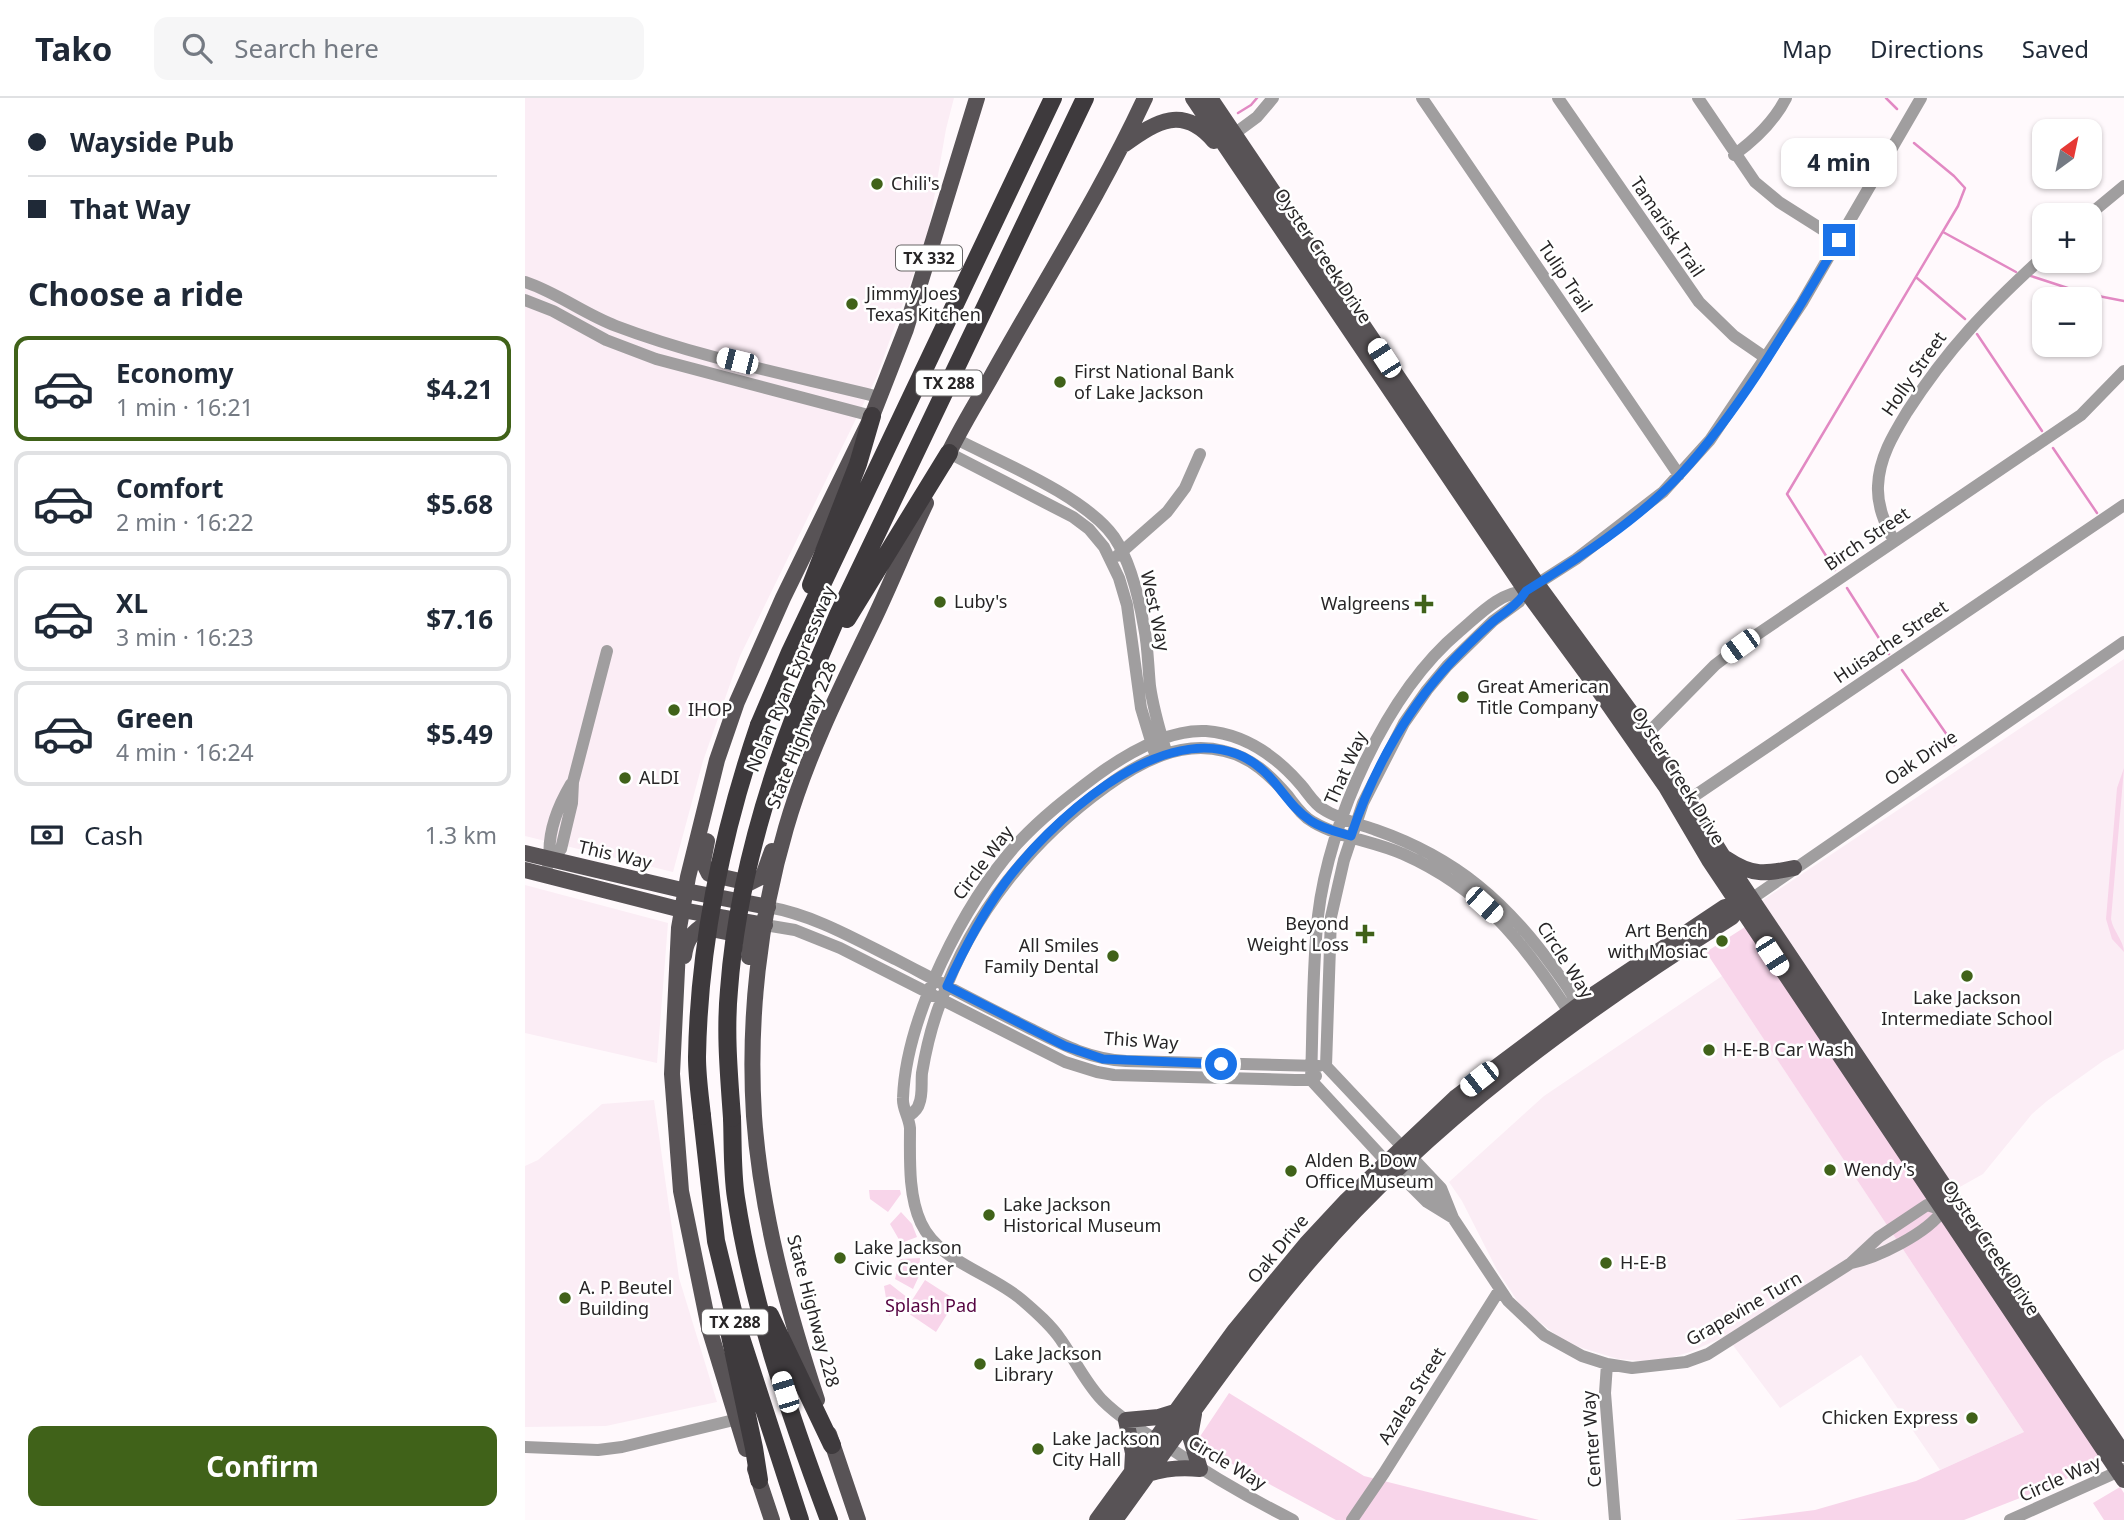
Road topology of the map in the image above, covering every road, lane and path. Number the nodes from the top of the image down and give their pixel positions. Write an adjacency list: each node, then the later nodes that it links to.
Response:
1 (977, 98): 30 (main road, TX 332)
2 (1053, 98): 49 (highway, Nolan Ryan Expressway / TX 288)
3 (1084, 98): 50 (highway, Nolan Ryan Expressway / TX 288)
4 (1145, 98): 14 (main road)
5 (1193, 98): 15 (main road, Oyster Creek Drive)
6 (1210, 98): 13 (main road, Oyster Creek Drive)
7 (1273, 98): 13 (street)
8 (1422, 98): 36 (street, Tulip Trail)
9 (1558, 98): 26 (street, Tamarisk Trail)
10 (1698, 98): 16 (street)
11 (1786, 98): 16 (street)
12 (1921, 98): 19 (street, That Way)
13 (1234, 134): 43 (main road, Oyster Creek Drive)
14 (1123, 146): 15 (main road); 33 (main road, State Highway 228)
15 (1232, 155): 43 (main road, Oyster Creek Drive)
16 (1734, 155): 19 (street)
17 (2124, 186): 18 (street)
18 (2102, 204)
19 (1839, 240): 26 (street, That Way)
20 (2032, 267): 40 (street, Holly Street)
21 (525, 282): 22 (street)
22 (562, 297): 24 (street); 25 (street)
23 (525, 300): 24 (street)
24 (553, 311): 27 (street)
25 (674, 345): 27 (street); 29 (street)
26 (1766, 358): 36 (street, That Way)
27 (670, 362): 31 (street)
28 (2124, 371): 40 (street, Birch Street)
29 (845, 388): 30 (street); 31 (street)
30 (879, 397): 32 (main road, TX 332)
31 (842, 407): 32 (street)
32 (872, 416): 49 (highway); 54 (main road)
33 (952, 446): 35 (street, West Way); 37 (street, West Way); 50 (highway); 57 (main road, State Highway 228)
34 (1200, 454): 41 (street)
35 (1011, 467): 37 (street); 39 (street, West Way)
36 (1679, 475): 43 (street, That Way)
37 (1004, 480): 39 (street, West Way)
38 (2124, 505): 55 (street, Huisache Street)
39 (1078, 512): 41 (street, West Way); 42 (street, West Way)
40 (1894, 541): 51 (street, Birch Street)
41 (1122, 552): 42 (street); 44 (street, West Way)
42 (1112, 561): 44 (street, West Way)
43 (1532, 588): 45 (street, That Way); 47 (street, That Way); 51 (main road, Oyster Creek Drive)
44 (1133, 603): 52 (street, West Way)
45 (1446, 642): 47 (street); 56 (street, That Way)
46 (2124, 642): 62 (street, Oak Drive)
47 (1463, 650): 56 (street, That Way)
48 (607, 651): 61 (street)
49 (790, 652): 83 (highway, Nolan Ryan Expressway / TX 288, bridge)
50 (815, 669): 84 (highway, Nolan Ryan Expressway / TX 288, bridge)
51 (1640, 737): 55 (main road, Oyster Creek Drive)
52 (1157, 742): 53 (street, West Way); 56 (street, Circle Way); 70 (street, Circle Way)
53 (1162, 756): 58 (street, Circle Way); 71 (street, Circle Way)
54 (707, 803): 57 (main road); 64 (main road)
55 (1683, 803): 60 (main road, Oyster Creek Drive); 65 (main road, Oyster Creek Drive)
56 (1349, 820): 58 (street, That Way); 75 (street, Circle Way)
57 (785, 829): 66 (main road, State Highway 228)
58 (1345, 834): 75 (street, Circle Way); 76 (street, That Way); 77 (street, That Way)
59 (525, 853): 61 (main road, This Way)
60 (1722, 855): 62 (main road); 65 (main road, Oyster Creek Drive)
61 (547, 867): 63 (main road, This Way); 64 (main road, This Way); 67 (main road, This Way)
62 (1794, 868): 65 (street, Oak Drive)
63 (525, 870)
64 (686, 891): 66 (main road, This Way); 67 (main road)
65 (1745, 903): 75 (main road, Oak Drive); 81 (main road, Oyster Creek Drive); 94 (main road, Oyster Creek Drive)
66 (768, 907): 68 (main road, State Highway 228); 70 (street, This Way)
67 (682, 910): 68 (main road, This Way); 69 (main road)
68 (765, 925): 72 (street, This Way); 74 (main road, State Highway 228)
69 (675, 979): 74 (main road); 89 (main road)
70 (934, 979): 71 (street, This Way); 72 (street, Circle Way)
71 (947, 986): 73 (street, Circle Way); 76 (street, This Way)
72 (929, 993): 73 (street, This Way); 79 (street, Circle Way)
73 (941, 999): 78 (street, This Way); 79 (street, Circle Way)
74 (755, 1003): 92 (main road, State Highway 228)
75 (1576, 1013): 80 (main road, Oak Drive)
76 (1312, 1066): 77 (street, This Way); 78 (street)
77 (1326, 1066): 78 (street); 80 (street)
78 (1311, 1080): 80 (street)
79 (909, 1116): 90 (street, Circle Way)
80 (1401, 1160): 82 (street); 82 (street); 87 (main road, Oak Drive); 88 (main road, Oak Drive)
81 (1943, 1210): 86 (street, Grapevine Turn); 97 (main road, Oyster Creek Drive)
82 (1453, 1218): 85 (street)
83 (716, 1241): 98 (highway); 100 (highway, Nolan Ryan Expressway / TX 288)
84 (751, 1275): 92 (highway); 101 (highway, Nolan Ryan Expressway / TX 288)
85 (1500, 1289): 86 (street); 106 (street, Azalea Street)
86 (1607, 1364): 107 (street, Center Way)
87 (1196, 1409): 91 (main road, Oak Drive); 95 (main road)
88 (1175, 1412): 90 (main road); 91 (main road, Oak Drive)
89 (738, 1419): 93 (street); 98 (main road)
90 (1126, 1420): 91 (street, Circle Way); 96 (main road)
91 (1162, 1443): 95 (street, Circle Way); 96 (main road, Oak Drive)
92 (832, 1445): 102 (main road, State Highway 228)
93 (525, 1447)
94 (2124, 1454)
95 (1200, 1469): 96 (main road); 105 (street, Circle Way)
96 (1140, 1473): 103 (main road, Oak Drive); 104 (main road, Oak Drive)
97 (2122, 1474): 108 (street, Circle Way)
98 (759, 1480): 99 (main road)
99 (772, 1520)
100 (800, 1520)
101 (829, 1520)
102 (859, 1520)
103 (1097, 1520)
104 (1115, 1520)
105 (1293, 1520)
106 (1352, 1520)
107 (1615, 1520)
108 (2010, 1520)

